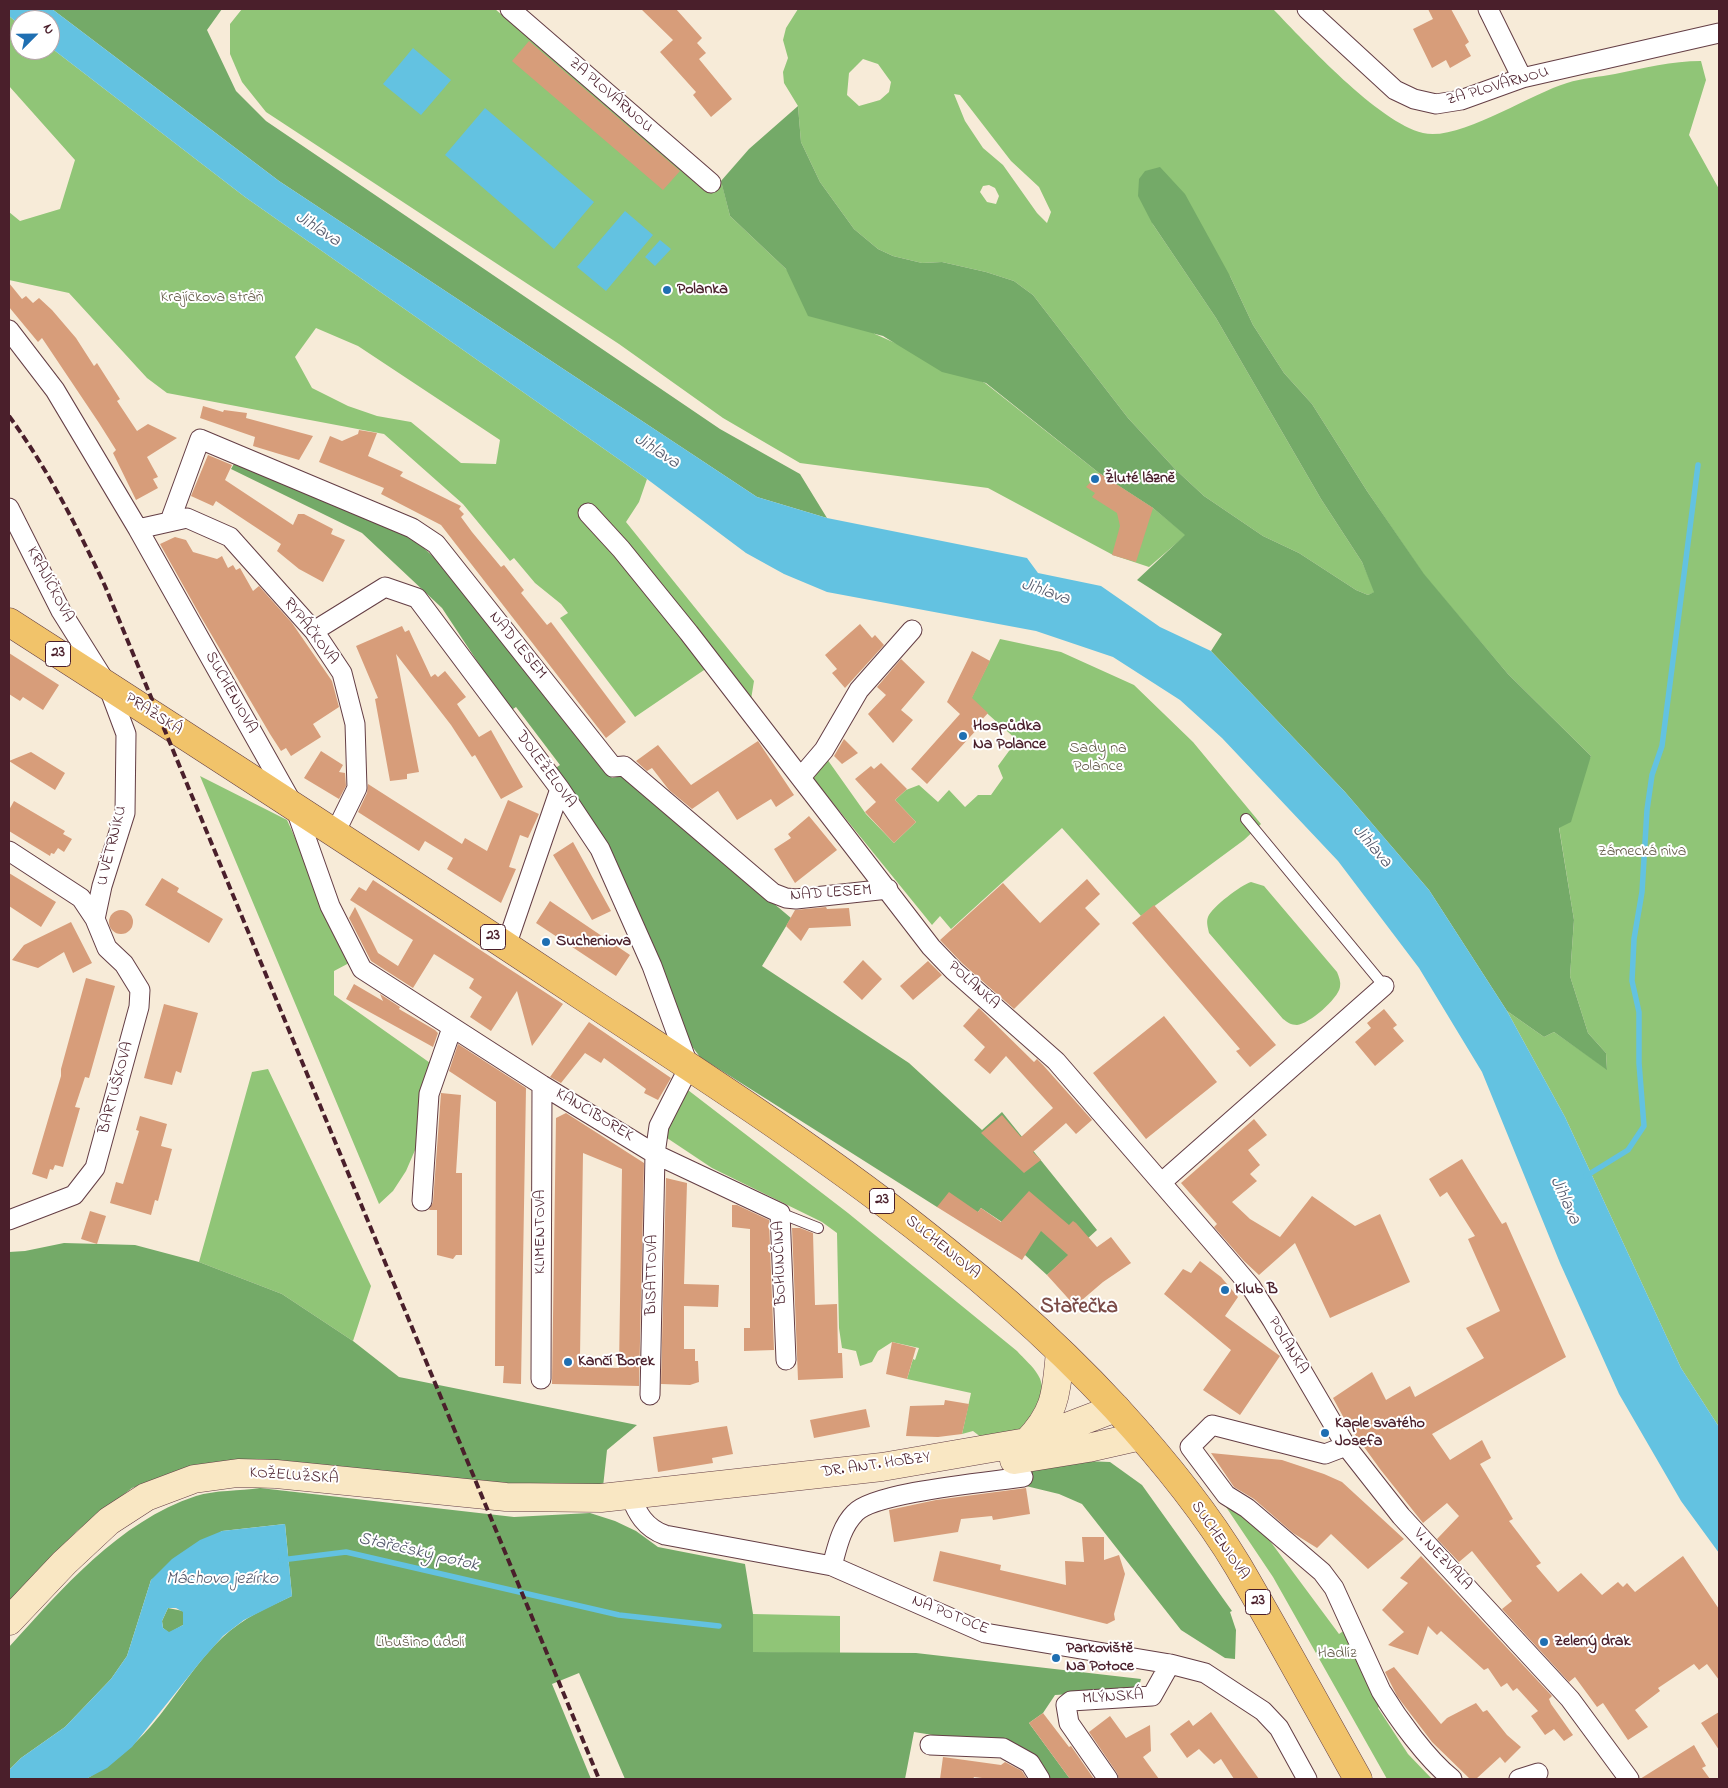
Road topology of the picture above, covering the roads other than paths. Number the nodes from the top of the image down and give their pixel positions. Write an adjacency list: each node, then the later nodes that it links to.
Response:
1 (510, 9): 6 (street, ZA PLOVÁRNOU)
2 (1307, 9): 5 (street, ZA PLOVÁRNOU)
3 (1488, 9): 5 (street)
4 (1719, 33): 5 (street, ZA PLOVÁRNOU)
5 (1522, 78)
6 (710, 183)
7 (9, 330): 11 (street, SUCHENIOVA)
8 (9, 508): 15 (street, KRAJÍČKOVA)
9 (588, 514): 16 (street, POLANKA)
10 (170, 522): 11 (street, RYPÁČKOVA); 13 (street, RYPÁČKOVA); 22 (street, NAD LESEM)
11 (138, 529): 18 (street, SUCHENIOVA)
12 (9, 622): 15 (main road, PRAŽSKÁ / 23)
13 (314, 630): 17 (street, DOLEŽELOVA); 20 (street, RYPÁČKOVA)
14 (912, 630): 16 (street)
15 (108, 686): 18 (main road, PRAŽSKÁ / 23); 23 (street, U VĚTRNÍKU)
16 (801, 777): 22 (street, POLANKA)
17 (560, 789): 24 (street); 27 (street, DOLEŽELOVA)
18 (296, 810): 20 (main road, SUCHENIOVA / 23); 26 (street, KANCIBOREK)
19 (1246, 819): 25 (lane)
20 (334, 835): 24 (main road, SUCHENIOVA / 23)
21 (9, 851): 23 (street)
22 (888, 889): 31 (street, POLANKA)
23 (95, 919): 34 (street, BARTUŠKOVA)
24 (506, 946): 27 (main road, SUCHENIOVA / 23)
25 (1384, 986): 31 (street)
26 (452, 1028): 28 (street, KANCIBOREK); 32 (street)
27 (689, 1067): 29 (street); 30 (street, KANCIBOREK); 36 (main road, SUCHENIOVA / 23)
28 (542, 1085): 29 (street, KANCIBOREK); 38 (street, KLIMENTOVA)
29 (638, 1143): 30 (street, KANCIBOREK)
30 (655, 1154): 33 (street, BOHUNČINA); 39 (street, BISATTOVA)
31 (1162, 1182): 43 (street, POLANKA)
32 (422, 1200)
33 (780, 1213): 35 (lane); 37 (street, BOHUNČINA)
34 (9, 1220)
35 (818, 1228)
36 (1060, 1352): 40 (main road, SUCHENIOVA / 23); 42 (main road)
37 (786, 1360)
38 (541, 1379)
39 (650, 1395)
40 (1116, 1408): 41 (main road, SUCHENIOVA / 23); 42 (main road, DR. ANT. HOBZY)
41 (1141, 1436): 44 (main road); 55 (main road, SUCHENIOVA / 23)
42 (1027, 1442): 44 (main road, DR. ANT. HOBZY)
43 (1346, 1446): 56 (street); 58 (street, V. NEZVALA)
44 (882, 1467): 46 (main road, DR. ANT. HOBZY)
45 (1023, 1477): 47 (street, DR. ANT. HOBZY)
46 (630, 1495): 47 (street, NA POTOCE); 48 (main road, KOŽELUŽSKÁ)
47 (832, 1566): 49 (street, NA POTOCE)
48 (9, 1621)
49 (1170, 1664): 53 (street, MLÝNSKÁ); 54 (street, NA POTOCE)
50 (930, 1744): 52 (street)
51 (1538, 1773): 57 (street)
52 (1040, 1779)
53 (1108, 1779)
54 (1307, 1779)
55 (1358, 1779)
56 (1452, 1779)
57 (1518, 1779)
58 (1629, 1779)

